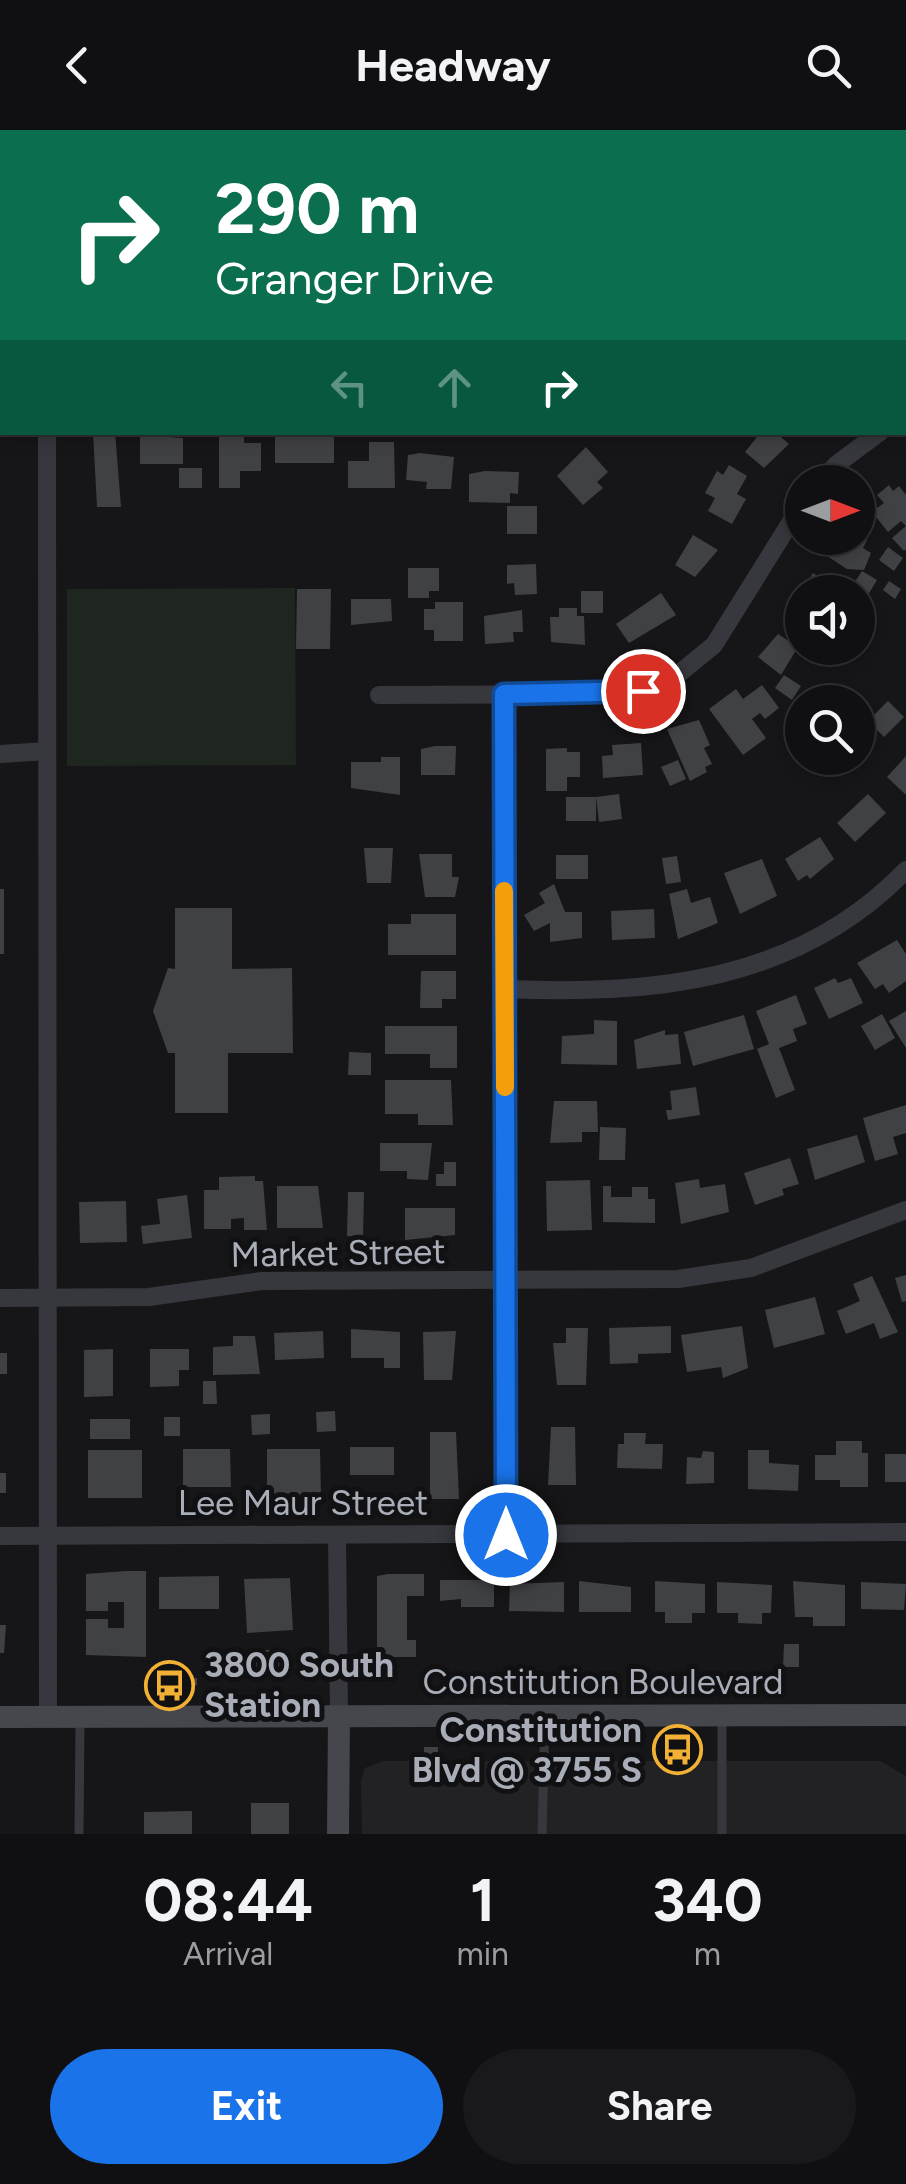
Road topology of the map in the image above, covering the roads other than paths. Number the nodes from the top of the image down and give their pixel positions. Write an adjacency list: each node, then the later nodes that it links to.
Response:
1 (47, 435): 7 (street)
2 (876, 435): 3 (street)
3 (836, 465)
4 (785, 531): 6 (street)
5 (379, 694): 6 (street)
6 (504, 694): 10 (street)
7 (47, 751): 8 (street); 14 (street)
8 (0, 754)
9 (906, 870): 10 (street)
10 (504, 989): 12 (street)
11 (906, 1210): 12 (street, Market Street)
12 (505, 1283): 14 (street, Market Street); 16 (street)
13 (0, 1298): 14 (street, Market Street)
14 (48, 1298): 18 (street)
15 (906, 1532): 16 (street, Lee Maur Street)
16 (506, 1535): 19 (street, Lee Maur Street)
17 (0, 1536): 18 (street, Lee Maur Street)
18 (48, 1536): 19 (street, Lee Maur Street); 23 (street)
19 (337, 1536): 25 (street)
20 (906, 1715): 21 (main road, Constitution Boulevard)
21 (722, 1716): 26 (main road, Constitution Boulevard); 30 (lane)
22 (0, 1717): 23 (main road, Constitution Boulevard)
23 (48, 1718): 24 (main road, Constitution Boulevard)
24 (80, 1718): 25 (main road, Constitution Boulevard); 27 (lane)
25 (339, 1718): 26 (main road, Constitution Boulevard); 28 (main road)
26 (545, 1718): 29 (lane)
27 (79, 1834)
28 (338, 1834)
29 (542, 1834)
30 (722, 1834)

